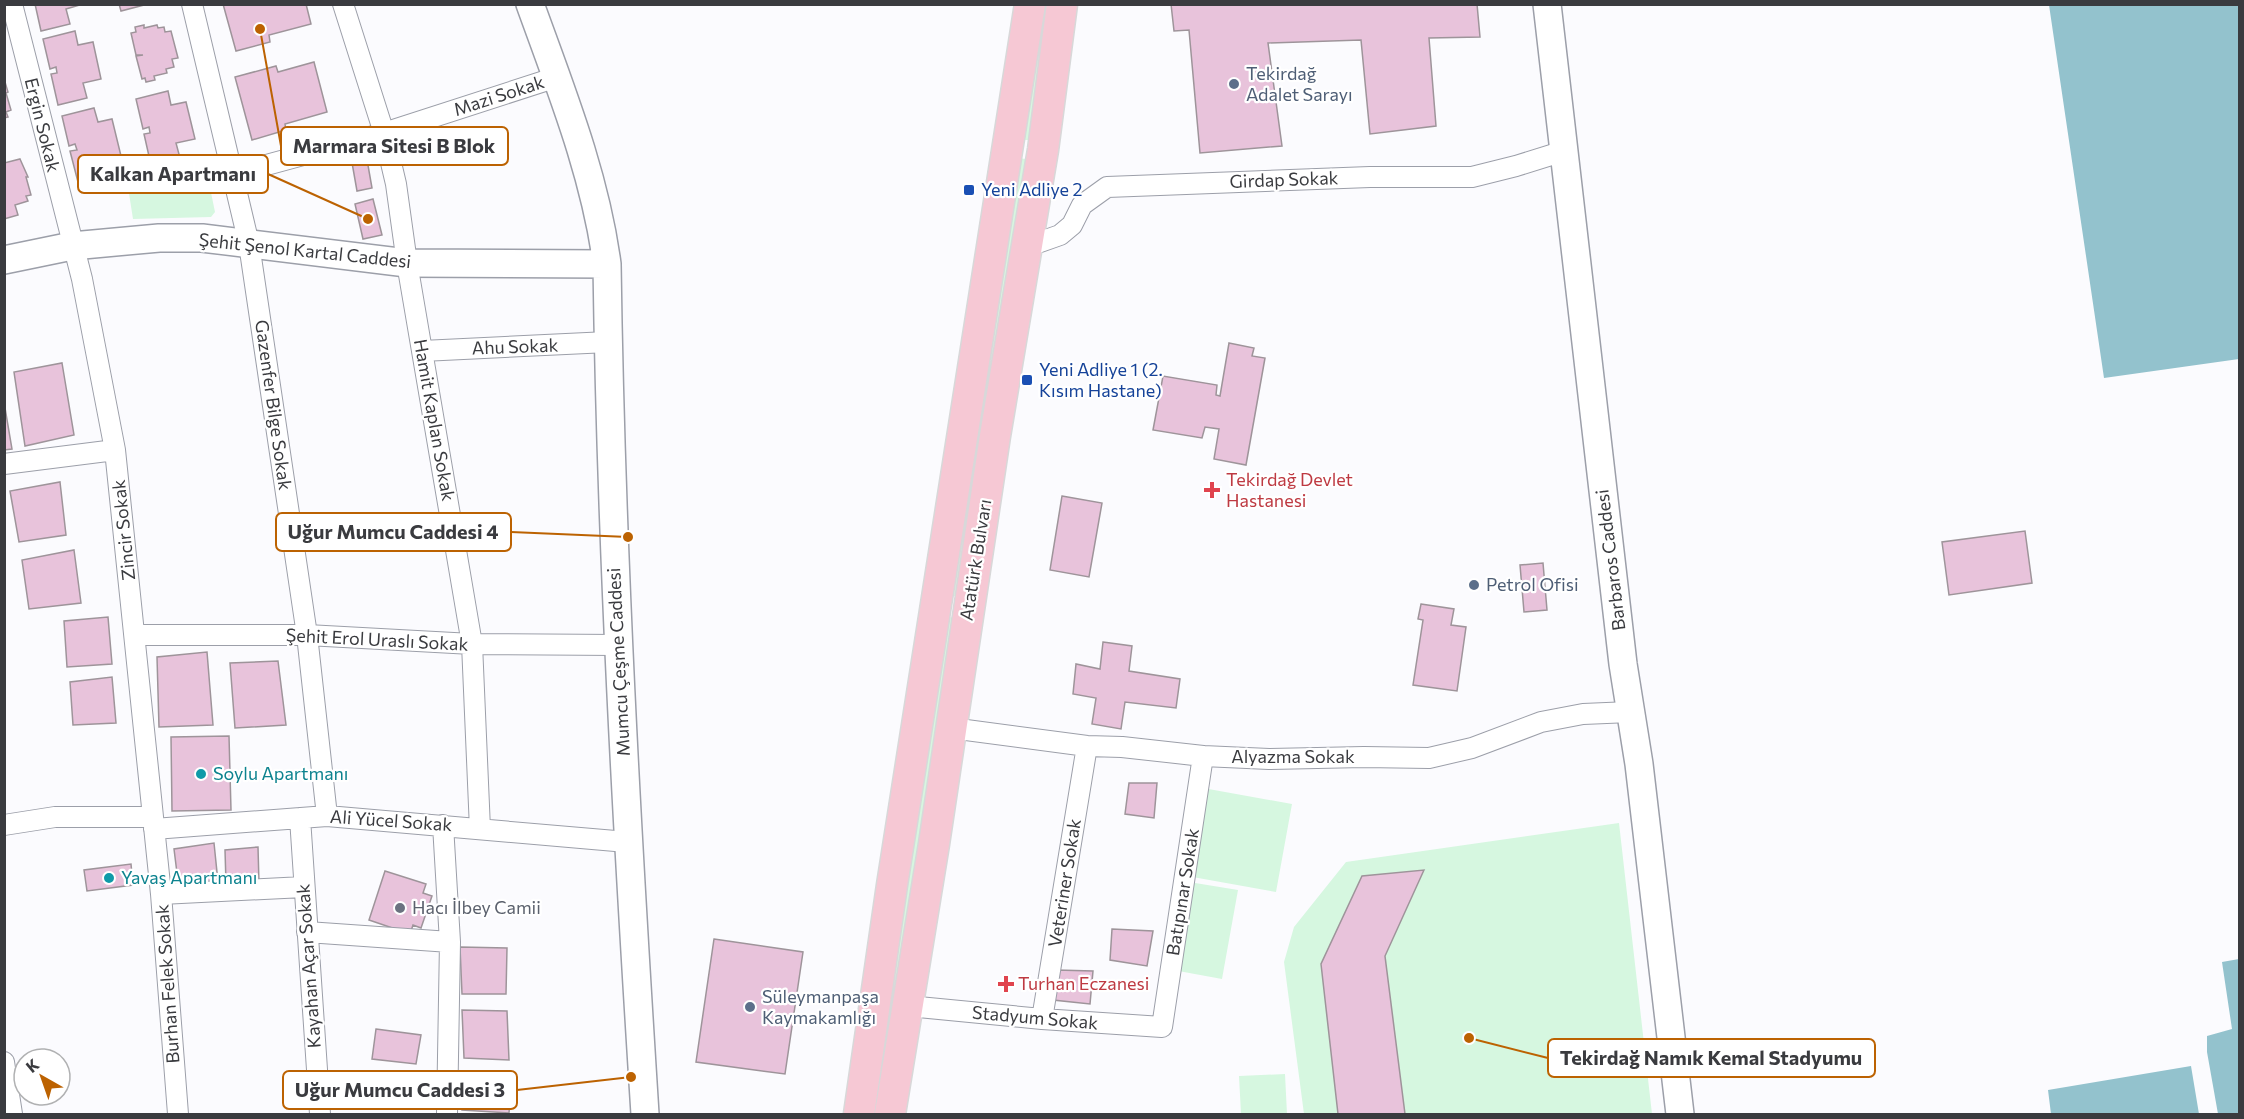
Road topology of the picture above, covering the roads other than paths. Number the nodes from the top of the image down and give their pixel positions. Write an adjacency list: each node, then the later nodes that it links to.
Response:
1 (12, 4): 13 (street, Ergin Sokak)
2 (192, 4): 11 (street, Gazenfer Bilge Sokak)
3 (343, 4): 9 (street, Hamit Kaplan Sokak)
4 (530, 4): 8 (street, Mumcu Çeşme Caddesi)
5 (1030, 4): 50 (main road, Atatürk Bulvarı)
6 (1062, 4): 14 (main road, Atatürk Bulvarı)
7 (1547, 4): 10 (street, Barbaros Caddesi)
8 (557, 77): 9 (street, Mazi Sokak); 17 (street, Mumcu Çeşme Caddesi)
9 (384, 133): 11 (street, Mazi Sokak); 16 (street, Hamit Kaplan Sokak)
10 (1564, 151): 14 (street, Girdap Sokak); 26 (street, Barbaros Caddesi)
11 (232, 174): 12 (street, Gazenfer Bilge Sokak)
12 (249, 244): 13 (street, Şehit Şenol Kartal Caddesi); 16 (street, Şehit Şenol Kartal Caddesi); 23 (street, Gazenfer Bilge Sokak)
13 (72, 246): 15 (street, Şehit Şenol Kartal Caddesi); 20 (street, Zincir Sokak)
14 (1026, 247): 27 (main road, Atatürk Bulvarı)
15 (4, 260)
16 (407, 263): 17 (street, Şehit Şenol Kartal Caddesi); 19 (street, Hamit Kaplan Sokak)
17 (607, 264): 18 (street, Mumcu Çeşme Caddesi)
18 (608, 342): 19 (street, Ahu Sokak); 25 (street, Mumcu Çeşme Caddesi)
19 (422, 351): 24 (street, Hamit Kaplan Sokak)
20 (115, 450): 21 (street); 22 (street, Zincir Sokak)
21 (4, 464)
22 (136, 635): 23 (street, Şehit Erol Uraslı Sokak); 32 (street, Zincir Sokak)
23 (307, 635): 24 (street, Şehit Erol Uraslı Sokak); 30 (street, Gazenfer Bilge Sokak)
24 (472, 644): 25 (street, Şehit Erol Uraslı Sokak); 35 (street, Hamit Kaplan Sokak)
25 (618, 645): 36 (street, Mumcu Çeşme Caddesi)
26 (1630, 712): 29 (street, Alyazma Sokak); 52 (street, Barbaros Caddesi)
27 (951, 728): 28 (street, Alyazma Sokak); 41 (main road, Atatürk Bulvarı)
28 (1087, 746): 29 (street, Alyazma Sokak); 42 (street, Veteriner Sokak)
29 (1203, 756): 43 (street, Batıpınar Sokak)
30 (327, 816): 31 (street, Ali Yücel Sokak); 34 (street, Ali Yücel Sokak)
31 (300, 818): 32 (street, Ali Yücel Sokak); 37 (street, Kayahan Açar Sokak)
32 (153, 823): 33 (street, Ali Yücel Sokak); 38 (street, Burhan Felek Sokak)
33 (4, 825)
34 (443, 825): 35 (street, Ali Yücel Sokak); 40 (street)
35 (480, 828): 36 (street, Ali Yücel Sokak)
36 (627, 842): 49 (street, Mumcu Çeşme Caddesi)
37 (304, 887): 38 (street); 39 (street, Kayahan Açar Sokak)
38 (161, 894): 46 (street, Burhan Felek Sokak)
39 (307, 932): 40 (street); 47 (street, Kayahan Açar Sokak)
40 (450, 942): 48 (street)
41 (908, 1006): 42 (street, Stadyum Sokak); 51 (main road, Atatürk Bulvarı)
42 (1042, 1019): 43 (street, Stadyum Sokak)
43 (1162, 1027)
44 (4, 1062): 45 (street)
45 (12, 1114)
46 (178, 1114)
47 (320, 1114)
48 (447, 1114)
49 (645, 1114)
50 (859, 1114)
51 (890, 1114)
52 (1680, 1114)

